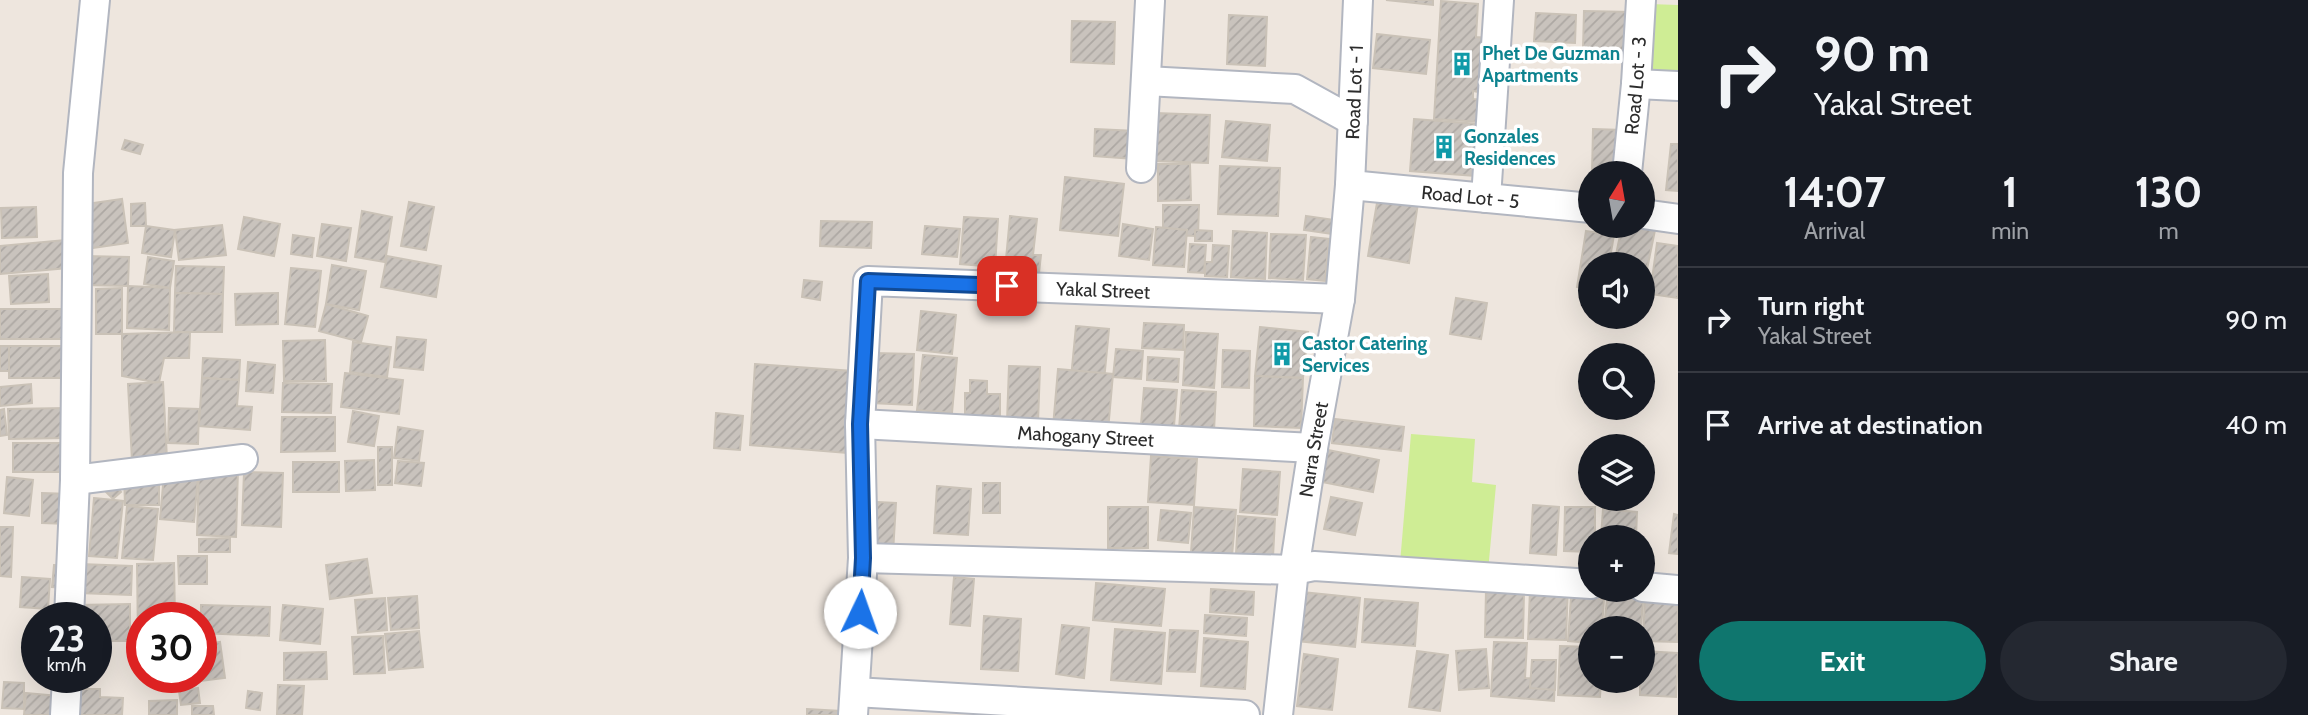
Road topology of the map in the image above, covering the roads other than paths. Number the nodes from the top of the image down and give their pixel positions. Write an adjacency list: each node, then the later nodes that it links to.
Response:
1 (95, 0): 21 (street)
2 (1358, 0): 9 (street, Road Lot - 1)
3 (1499, 0): 13 (street)
4 (1641, 0): 7 (street, Road Lot - 3)
5 (1150, 1): 6 (street)
6 (1146, 81): 9 (street); 11 (street)
7 (1636, 85): 8 (street); 10 (street, Road Lot - 3)
8 (1678, 86)
9 (1353, 121): 12 (street, Road Lot - 1)
10 (1629, 161)
11 (1141, 168)
12 (1350, 185): 13 (street, Road Lot - 5); 17 (street, Narra Street)
13 (1486, 198): 14 (street, Road Lot - 5)
14 (1578, 207)
15 (1656, 216): 16 (street)
16 (1678, 219)
17 (1340, 299): 18 (street, Yakal Street); 19 (street, Narra Street)
18 (860, 424): 19 (street, Mahogany Street); 22 (street)
19 (1313, 448): 23 (street, Narra Street)
20 (243, 459): 21 (street)
21 (75, 480): 27 (street)
22 (863, 558): 23 (street); 29 (street)
23 (1294, 570): 24 (street); 32 (street, Narra Street)
24 (1578, 583)
25 (1655, 588): 26 (street)
26 (1678, 590)
27 (70, 602)
28 (66, 693): 30 (street)
29 (854, 703): 31 (street)
30 (65, 715)
31 (1244, 715)
32 (1278, 715)

